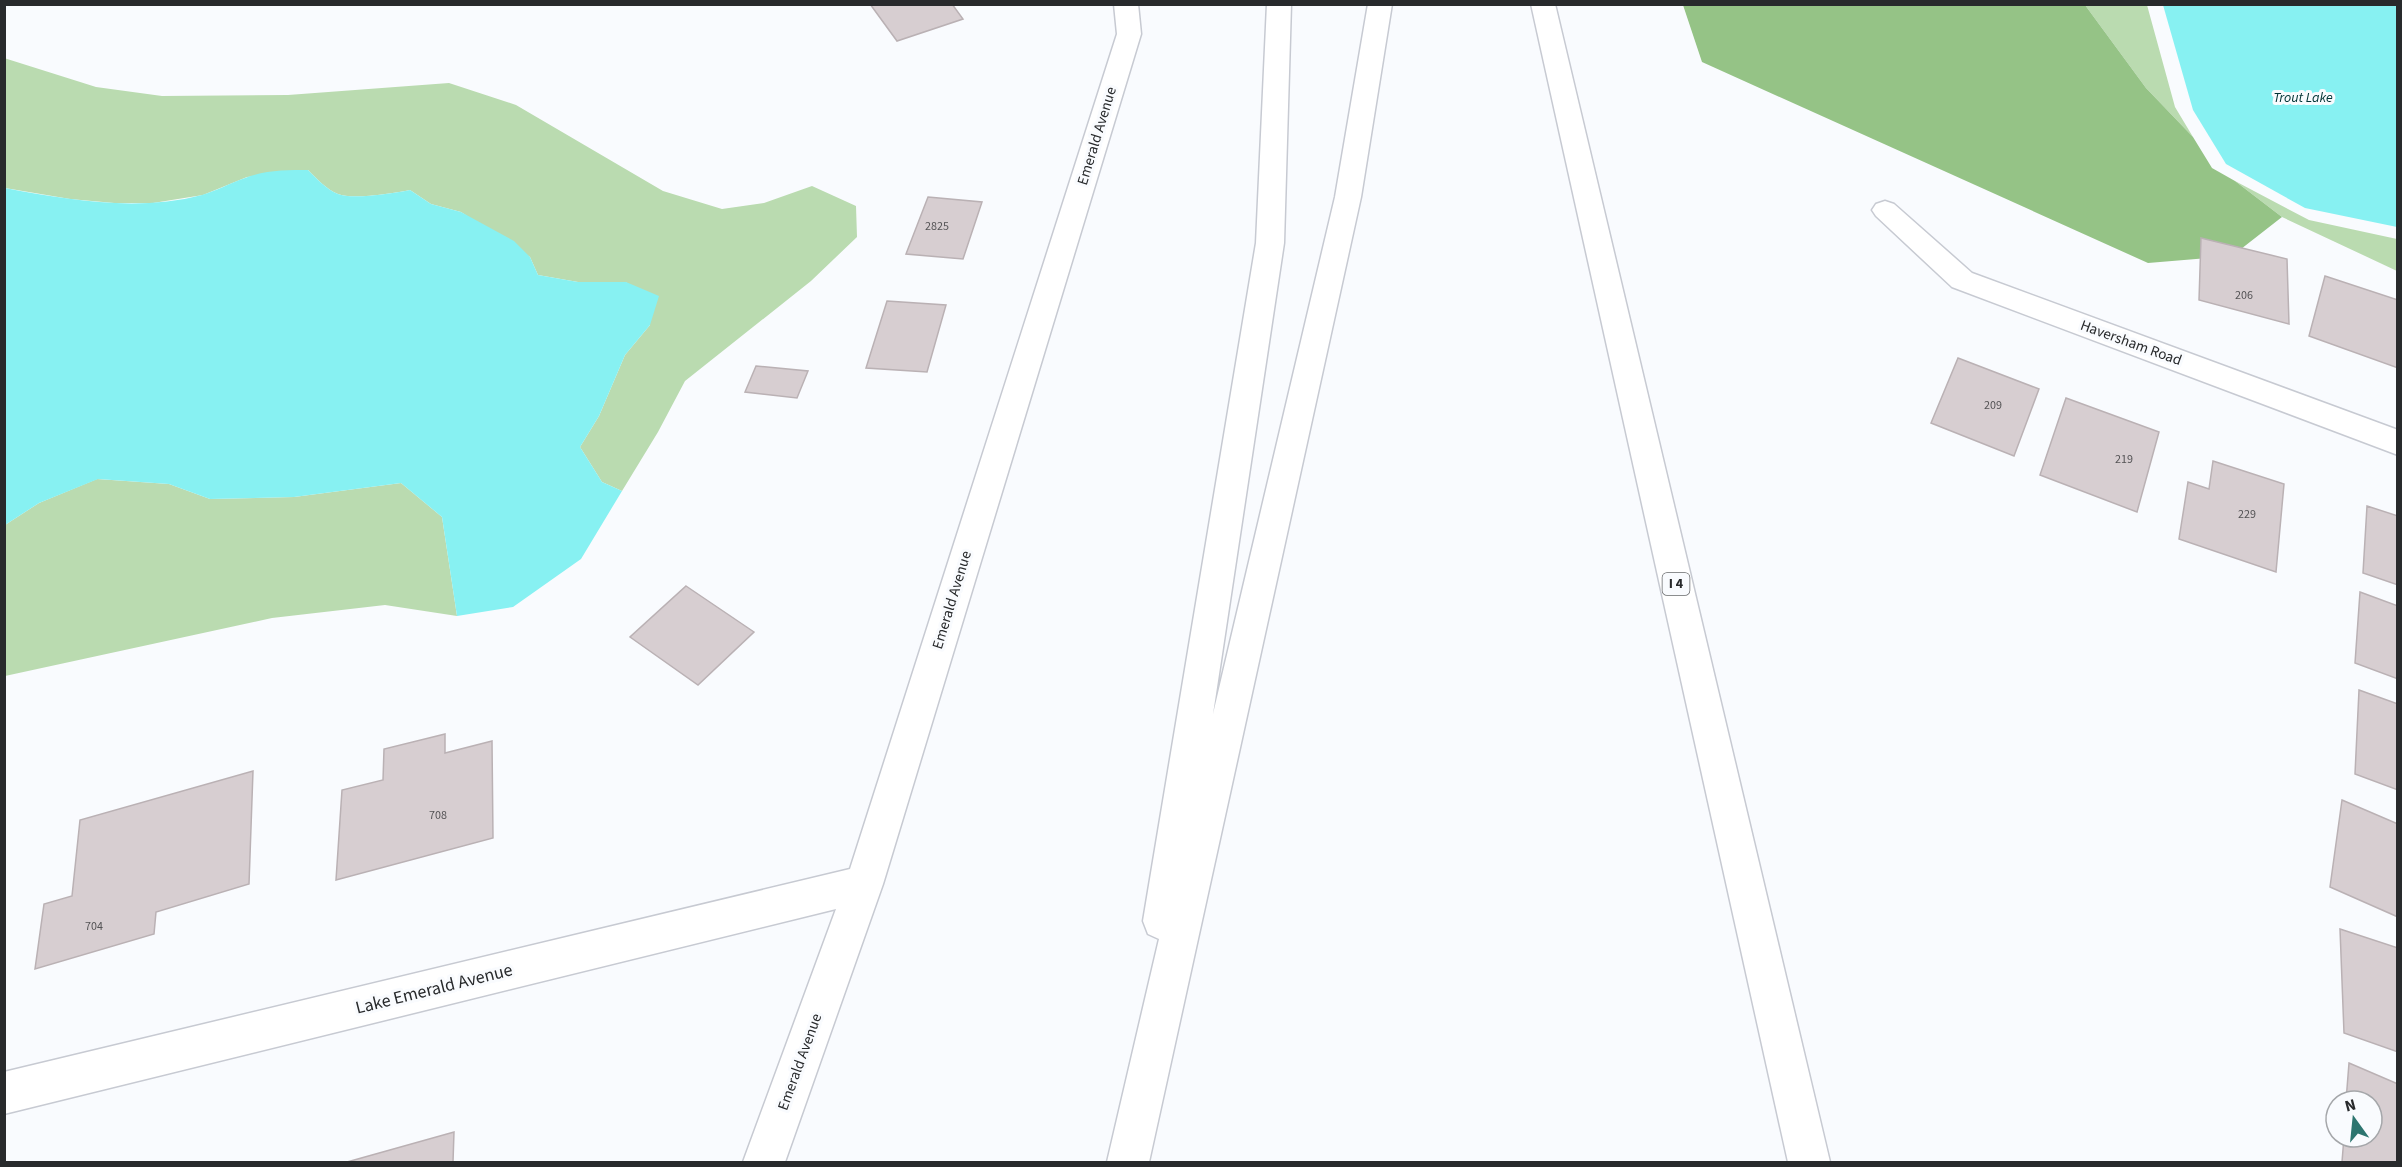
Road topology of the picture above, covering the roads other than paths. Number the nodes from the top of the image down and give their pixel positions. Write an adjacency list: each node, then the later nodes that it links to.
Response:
1 (1279, 4): 10 (main road)
2 (1380, 4): 10 (main road)
3 (1543, 4): 11 (main road, I 4)
4 (1127, 19): 7 (main road, Emerald Avenue)
5 (1885, 210): 6 (main road, Haversham Road)
6 (2397, 443)
7 (864, 884): 8 (main road, Lake Emerald Avenue); 9 (main road, Emerald Avenue)
8 (4, 1093)
9 (764, 1162)
10 (1126, 1162)
11 (1809, 1162)

